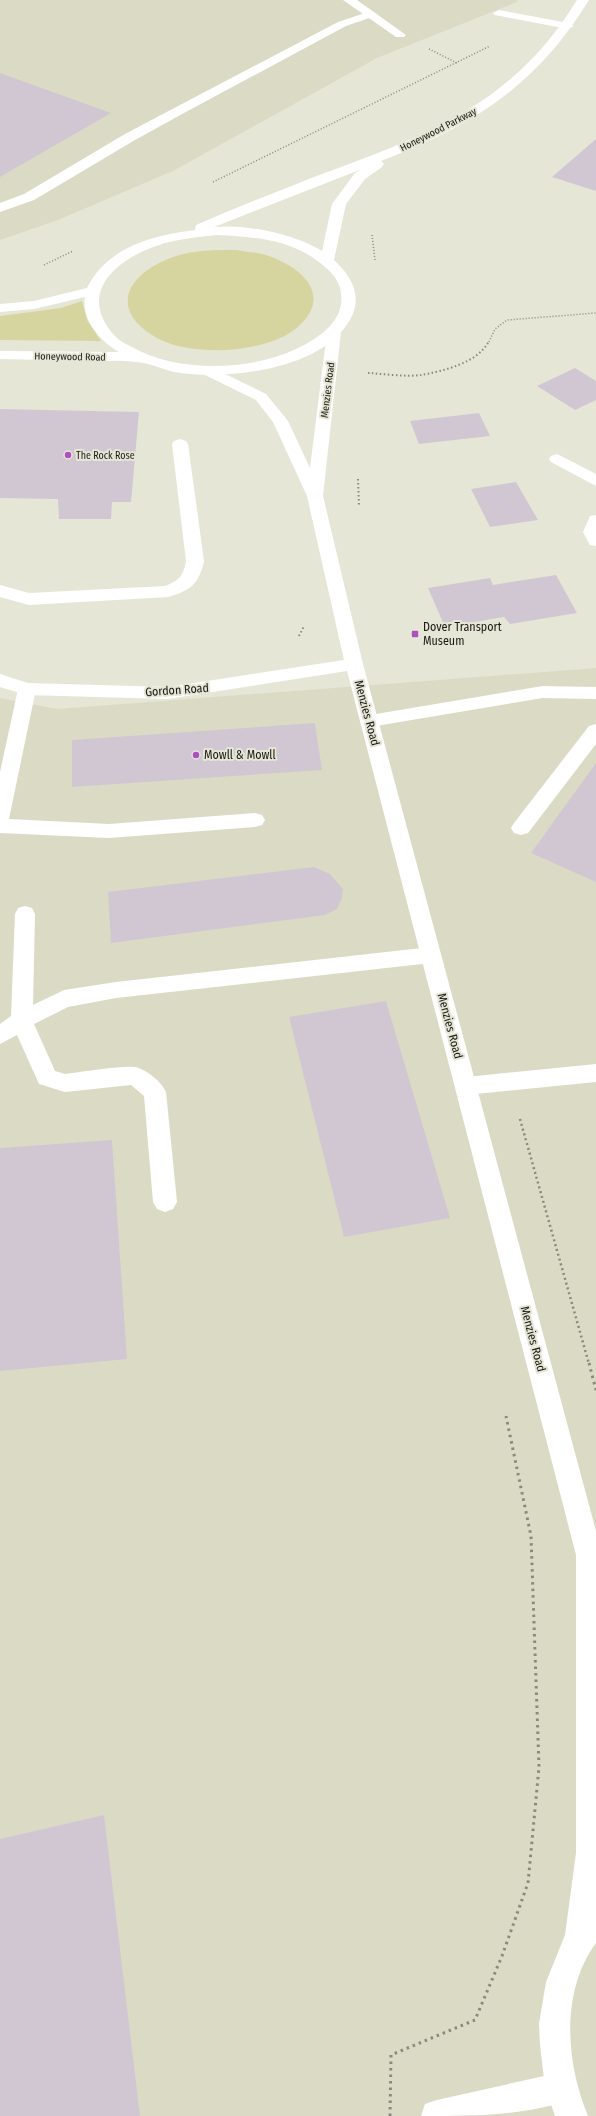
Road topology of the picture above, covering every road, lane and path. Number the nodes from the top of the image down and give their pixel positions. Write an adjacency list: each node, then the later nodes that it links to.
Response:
1 (349, 0): 4 (street)
2 (583, 0): 6 (street, Honeywood Parkway)
3 (498, 13): 5 (street)
4 (371, 14): 7 (street); 10 (street)
5 (538, 20): 6 (street); 9 (path)
6 (568, 26): 8 (street, Honeywood Parkway)
7 (400, 35)
8 (389, 154): 11 (street, Honeywood Parkway); 14 (street, Honeywood Parkway)
9 (212, 183)
10 (0, 208)
11 (187, 234): 14 (street); 17 (street)
12 (372, 234): 15 (path)
13 (77, 249): 16 (path)
14 (327, 260): 20 (street)
15 (375, 262)
16 (41, 266)
17 (92, 291): 18 (street); 22 (street)
18 (0, 308)
19 (596, 313): 23 (path)
20 (334, 332): 24 (street); 29 (street, Menzies Road)
21 (0, 355): 22 (street, Honeywood Road)
22 (141, 358): 24 (street)
23 (366, 367)
24 (208, 370): 29 (street, Menzies Road)
25 (180, 444): 33 (street)
26 (557, 458): 28 (street)
27 (357, 477): 30 (path)
28 (596, 481)
29 (315, 496): 34 (street, Menzies Road)
30 (359, 512)
31 (596, 520): 32 (street)
32 (596, 541)
33 (0, 591)
34 (354, 664): 36 (street, Gordon Road); 38 (street, Menzies Road)
35 (0, 680): 36 (street, Gordon Road)
36 (27, 689): 40 (street)
37 (596, 693): 38 (street)
38 (370, 721): 45 (street, Menzies Road)
39 (596, 731): 43 (street)
40 (0, 817)
41 (255, 820): 42 (street)
42 (0, 826)
43 (521, 828)
44 (25, 914): 46 (street)
45 (431, 955): 46 (street); 50 (street, Menzies Road)
46 (22, 1020): 47 (street); 51 (street)
47 (0, 1035)
48 (596, 1073): 49 (street)
49 (510, 1081): 50 (street); 52 (path)
50 (466, 1086): 54 (street, Menzies Road)
51 (164, 1202)
52 (596, 1390)
53 (506, 1413): 57 (path)
54 (593, 1562): 55 (street, Menzies Road)
55 (588, 1928): 56 (street, Menzies Road)
56 (567, 2102): 58 (street)
57 (390, 2116)
58 (437, 2116)

